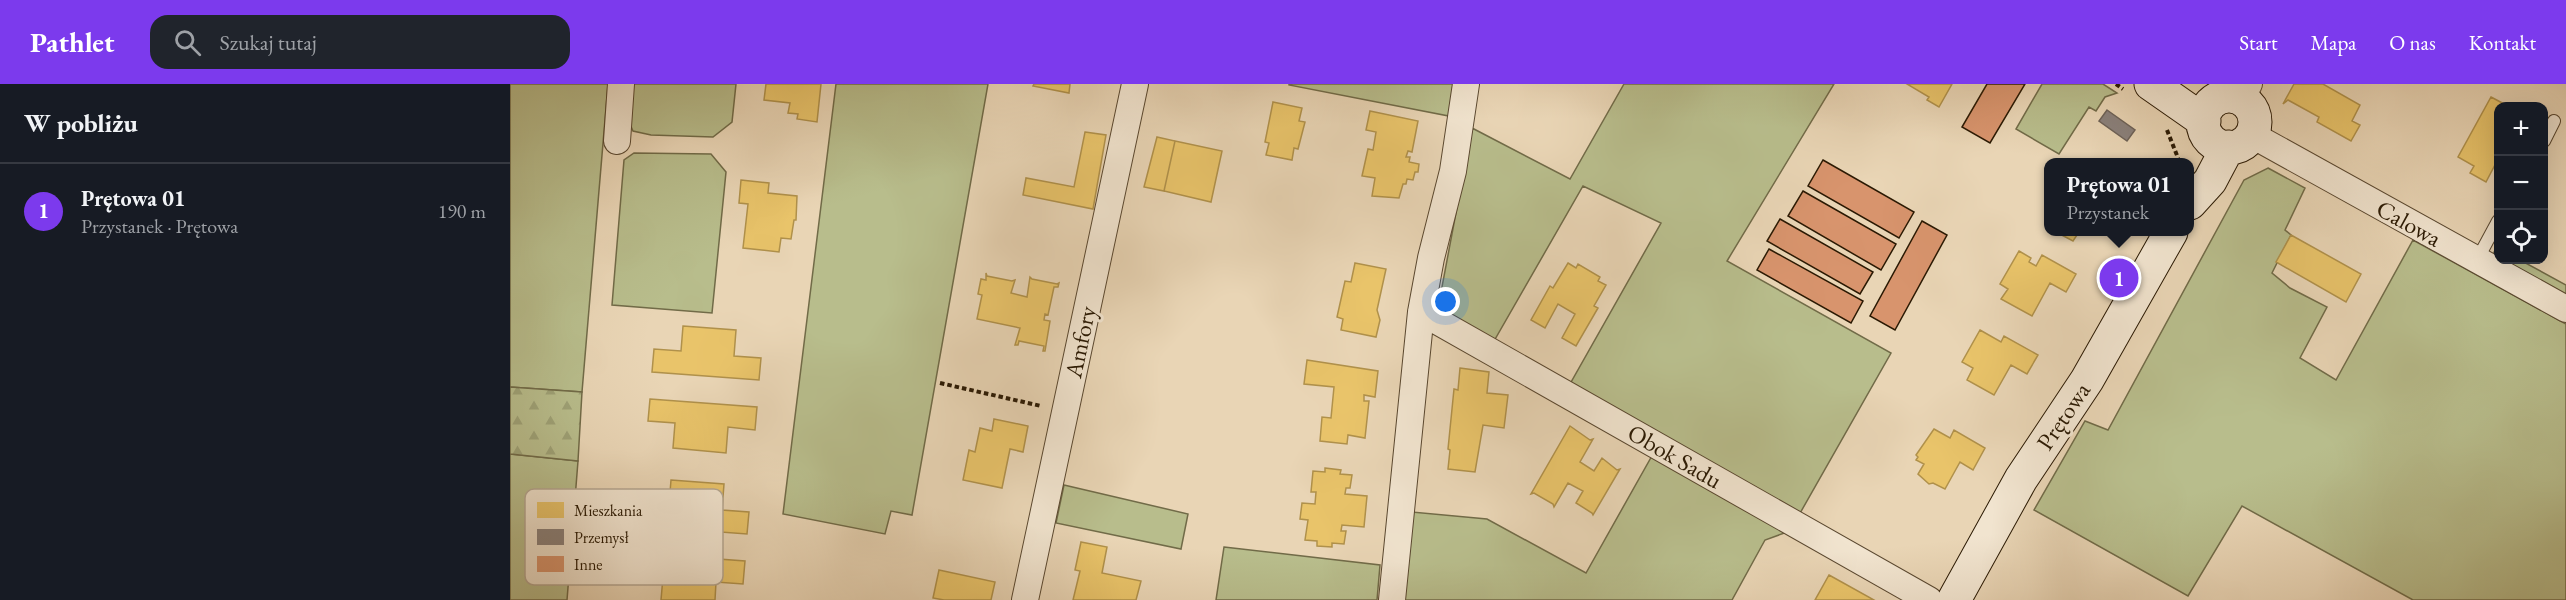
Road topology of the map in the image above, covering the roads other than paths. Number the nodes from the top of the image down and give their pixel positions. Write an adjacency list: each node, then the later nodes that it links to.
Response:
1 (621, 84): 8 (street)
2 (1135, 84): 16 (street, Amfory)
3 (1466, 84): 15 (street)
4 (2151, 84): 5 (street)
5 (2224, 114): 9 (street); 10 (street); 13 (street, Calowa)
6 (2554, 121): 7 (lane)
7 (2548, 133)
8 (617, 141)
9 (2194, 169)
10 (2194, 199)
11 (2494, 230): 13 (lane)
12 (2168, 236): 19 (street, Prętowa)
13 (2477, 260): 14 (street, Calowa)
14 (2566, 309)
15 (1421, 312): 17 (street); 18 (street, Obok Sadu)
16 (1025, 600)
17 (1392, 600)
18 (1929, 600)
19 (1954, 600)

